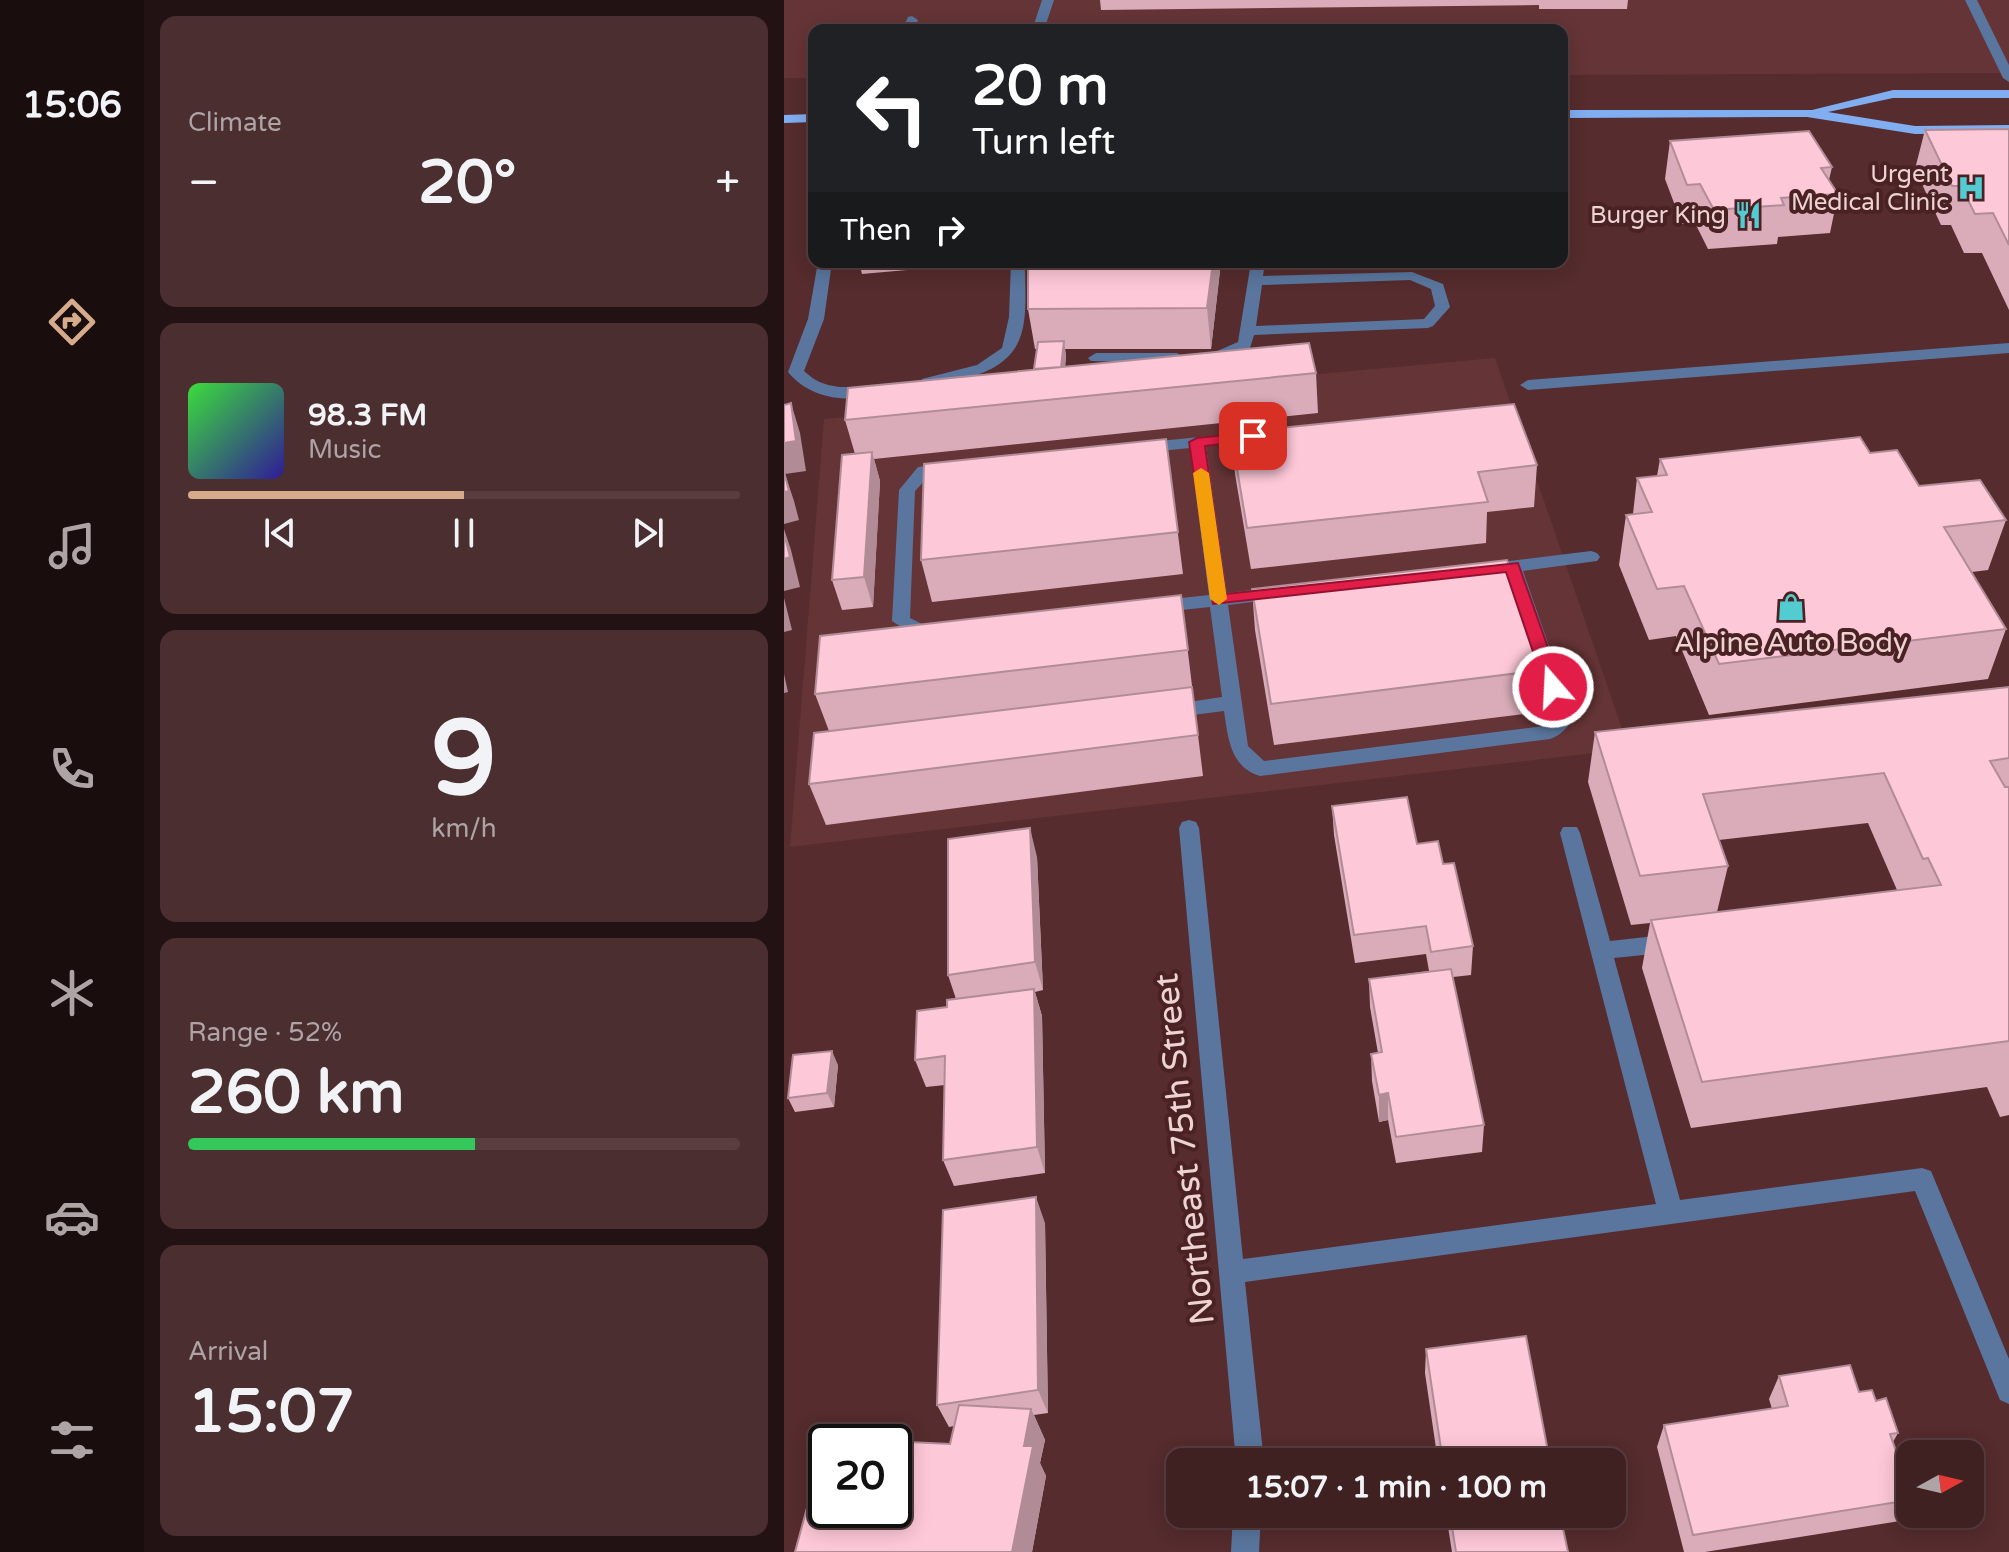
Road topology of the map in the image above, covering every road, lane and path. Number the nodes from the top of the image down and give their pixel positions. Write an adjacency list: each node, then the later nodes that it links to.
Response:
1 (1048, 0): 3 (street)
2 (1971, 0): 4 (street)
3 (1040, 24)
4 (2009, 78)
5 (2009, 94): 6 (main road)
6 (1807, 113): 7 (main road); 10 (main road)
7 (1568, 114)
8 (808, 118): 9 (main road)
9 (784, 119)
10 (2009, 129)
11 (824, 268): 18 (street)
12 (1018, 268): 19 (street)
13 (1257, 268): 14 (street)
14 (1256, 281): 15 (street); 15 (street)
15 (1248, 331): 17 (street)
16 (2009, 348): 20 (street)
17 (1096, 358)
18 (792, 363): 21 (street)
19 (911, 385)
20 (1528, 385)
21 (883, 390)
22 (1272, 434): 23 (street)
23 (1197, 442): 24 (street); 30 (street)
24 (1121, 450)
25 (969, 466): 32 (street)
26 (1591, 557): 27 (street)
27 (1512, 566): 28 (street); 33 (street)
28 (1466, 572)
29 (1296, 591): 30 (street)
30 (1219, 600): 31 (street); 33 (street)
31 (1141, 609)
32 (955, 630)
33 (1232, 703): 34 (street)
34 (1156, 712)
35 (1189, 828): 40 (street, Northeast 75th Street)
36 (1570, 833): 38 (street)
37 (1695, 940): 38 (street)
38 (1601, 951): 39 (street)
39 (1671, 1213): 40 (street); 41 (street)
40 (1234, 1272): 42 (street, Northeast 75th Street)
41 (2009, 1391)
42 (1249, 1448)
43 (1246, 1528): 44 (street)
44 (1245, 1552)

